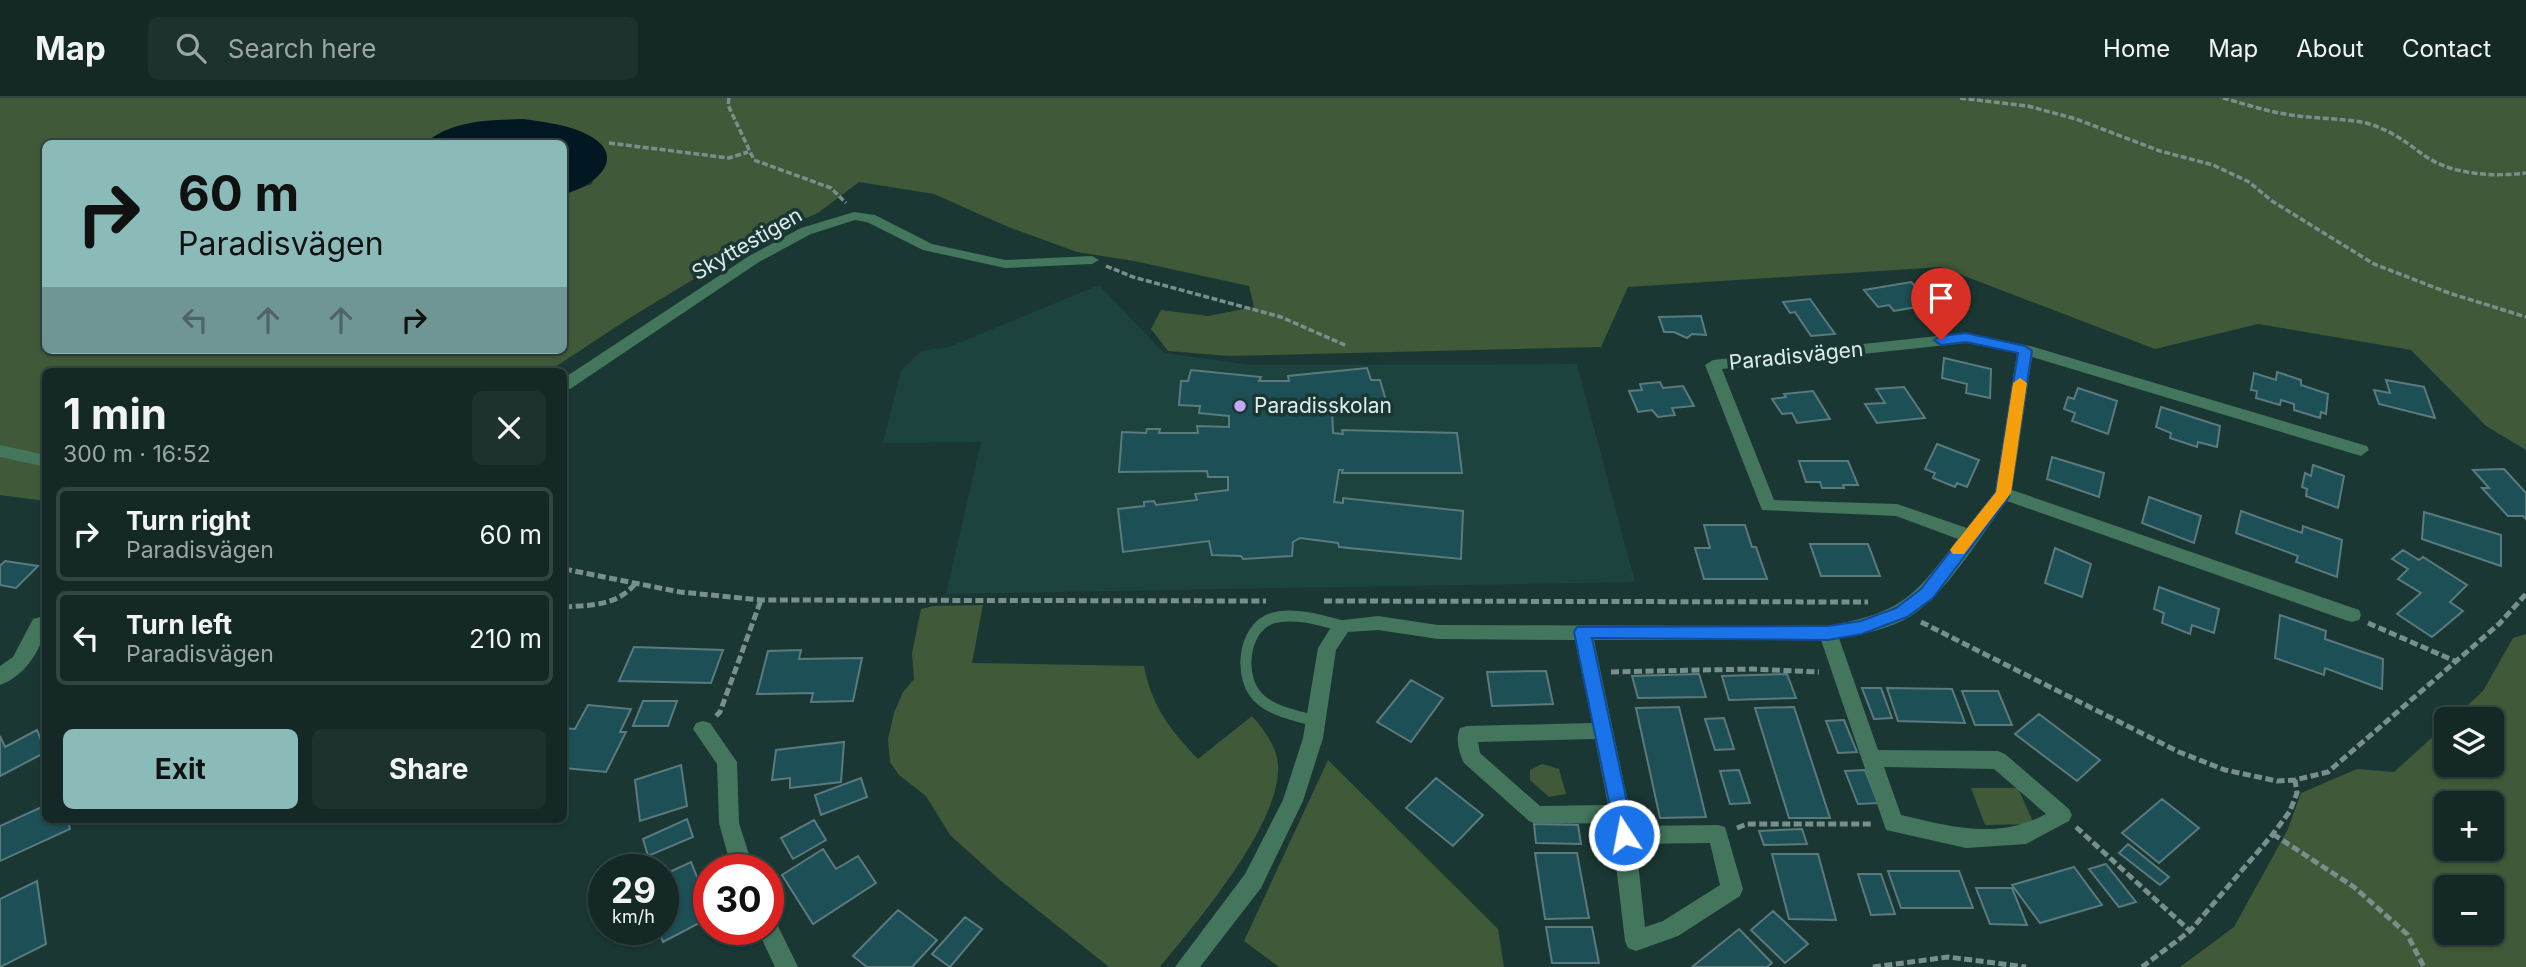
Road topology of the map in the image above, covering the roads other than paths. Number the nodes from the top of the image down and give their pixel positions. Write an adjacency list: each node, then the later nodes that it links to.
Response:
1 (1092, 260): 3 (street, Skyttestigen)
2 (2025, 351): 4 (street, Paradisvägen); 7 (street); 8 (street, Paradisvägen)
3 (567, 382)
4 (2361, 450)
5 (0, 452): 6 (street)
6 (42, 460)
7 (2003, 493): 8 (street); 9 (street)
8 (1969, 536): 13 (street)
9 (2352, 615)
10 (40, 624): 14 (street)
11 (1342, 626): 12 (street); 15 (street); 15 (lane)
12 (1583, 632): 13 (street); 17 (street)
13 (1828, 633): 18 (street)
14 (0, 677)
15 (1315, 721): 23 (street)
16 (703, 729): 20 (street)
17 (1603, 732): 19 (street); 19 (street)
18 (1870, 758): 18 (street)
19 (1622, 824): 19 (street)
20 (738, 854)
21 (776, 945): 22 (street)
22 (787, 967)
23 (1186, 967)

